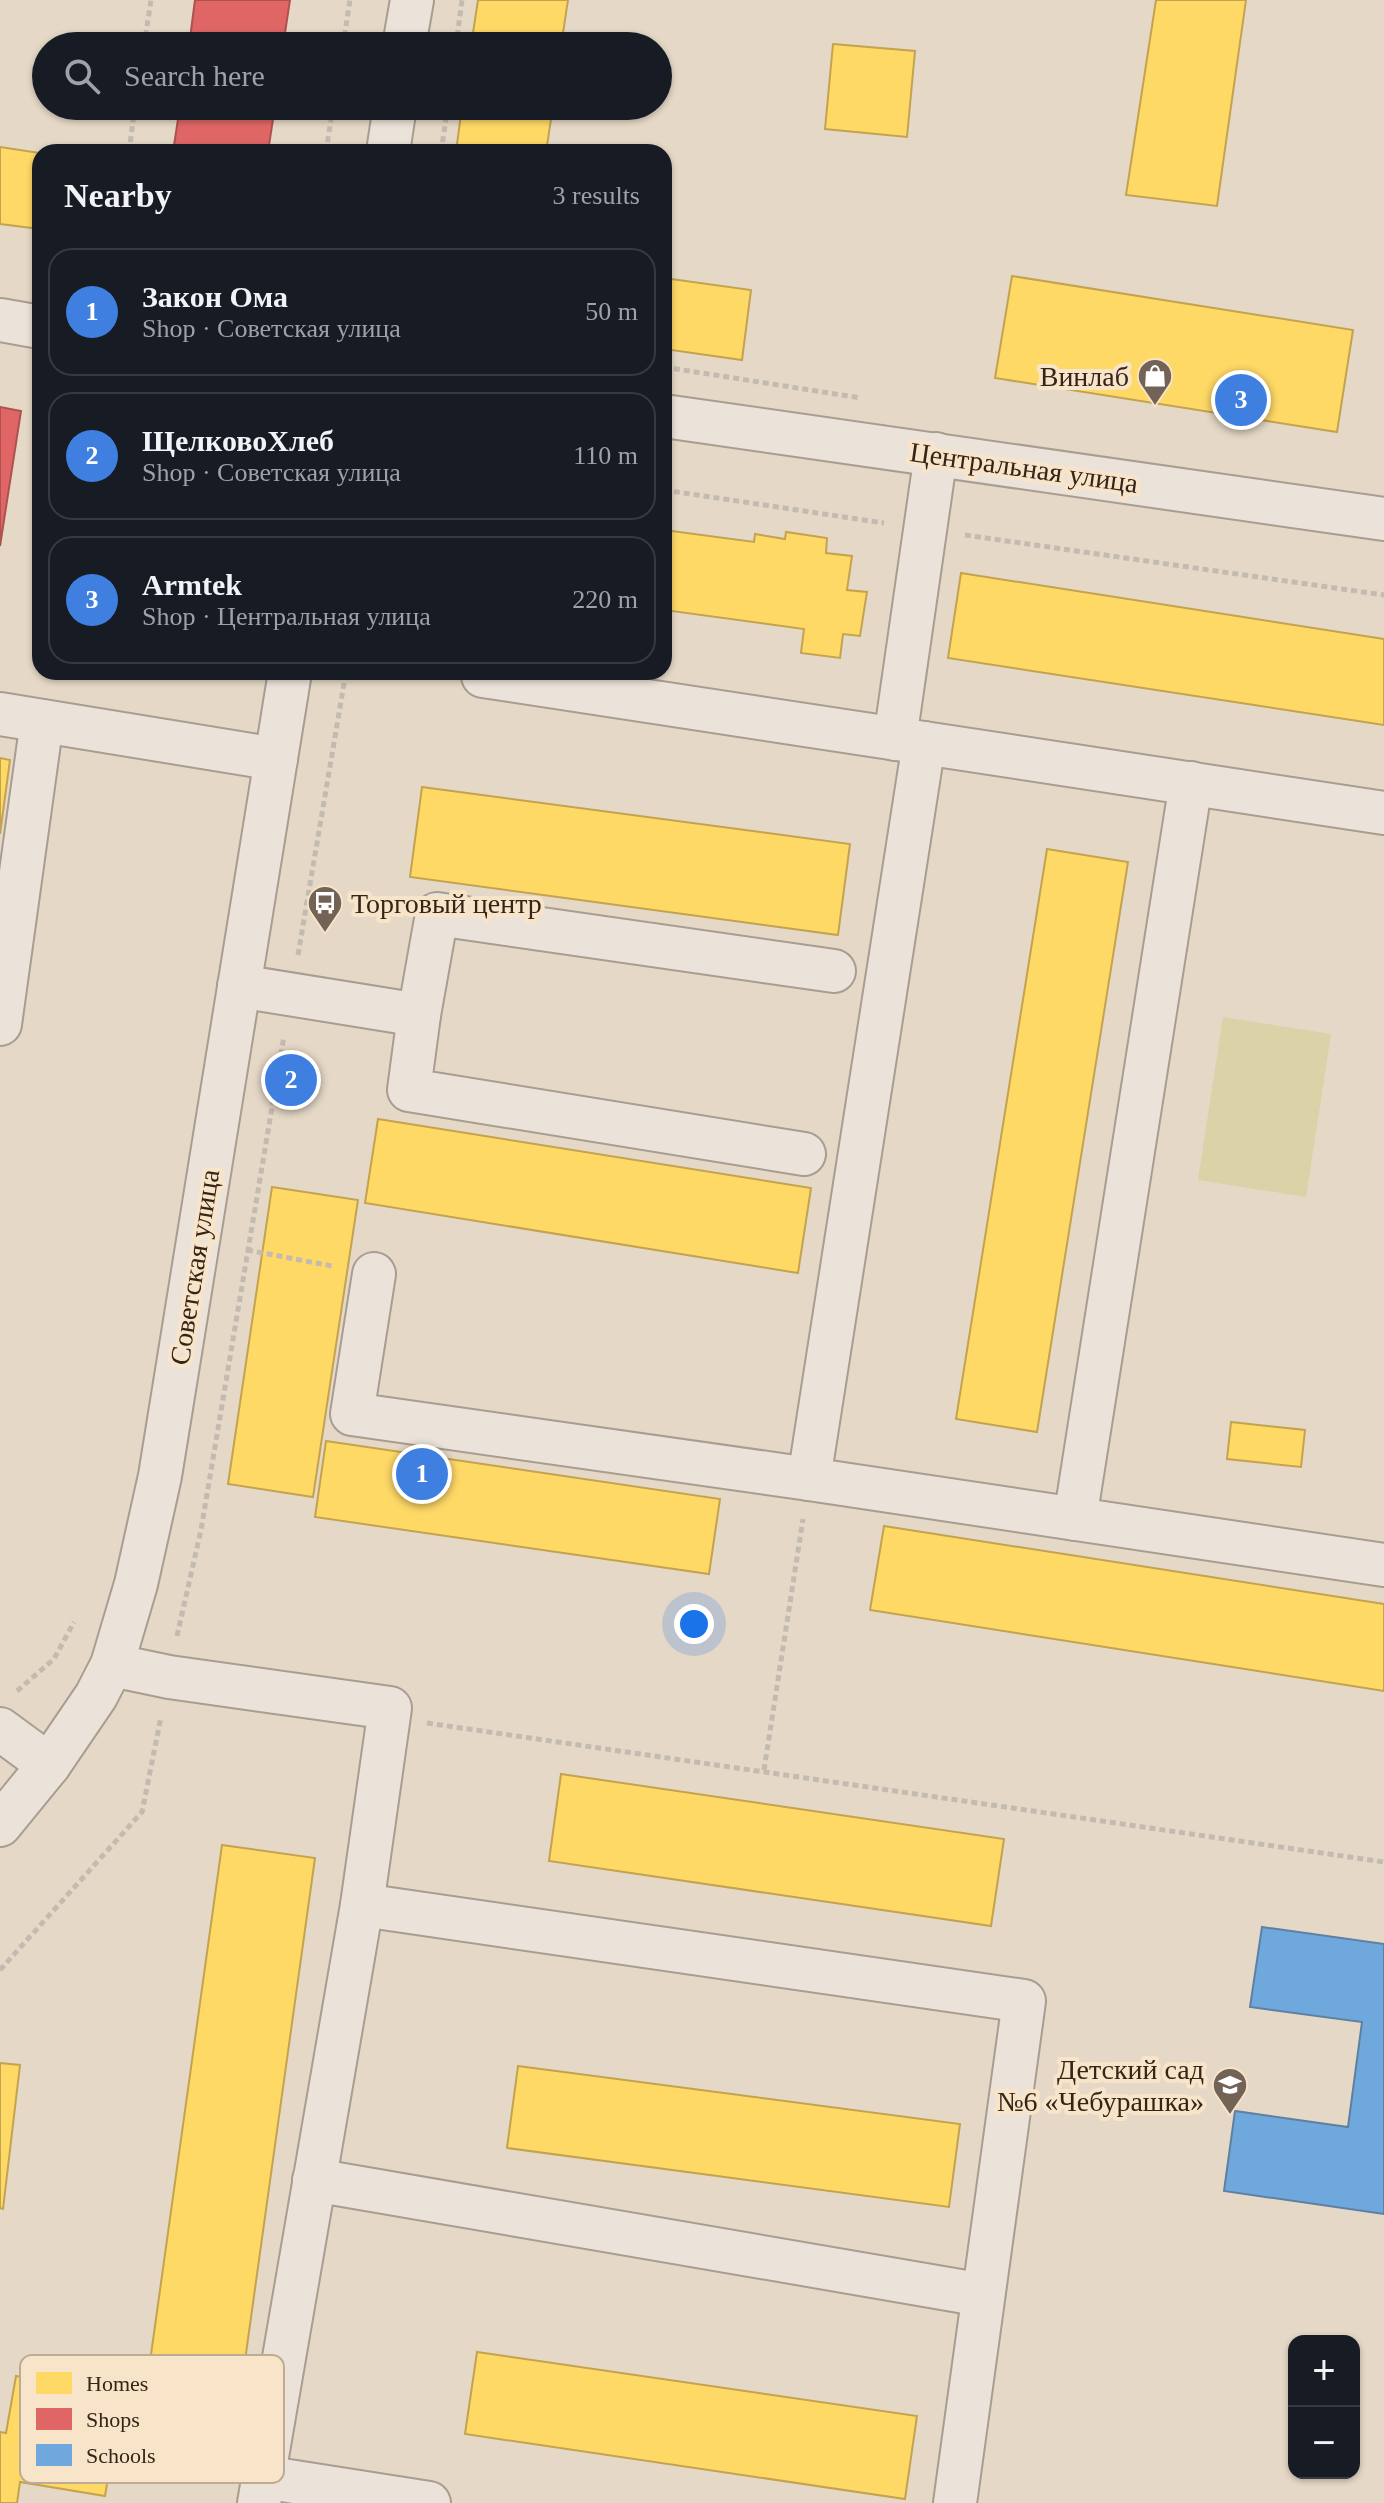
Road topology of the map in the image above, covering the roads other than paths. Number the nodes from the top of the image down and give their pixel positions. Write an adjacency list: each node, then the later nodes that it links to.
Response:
1 (412, 0): 2 (street)
2 (406, 32)
3 (393, 120): 4 (street)
4 (389, 144)
5 (0, 320): 6 (street)
6 (32, 326)
7 (672, 417): 8 (street, Центральная улица)
8 (936, 454): 9 (street, Центральная улица); 14 (street)
9 (1384, 519)
10 (289, 680): 15 (street, Советская улица)
11 (509, 680): 14 (street)
12 (0, 714): 13 (street)
13 (42, 721): 15 (street); 21 (street)
14 (910, 741): 16 (street); 24 (street)
15 (276, 759): 19 (street, Советская улица)
16 (1191, 783): 17 (street); 25 (street)
17 (1384, 813)
18 (834, 971): 20 (street)
19 (239, 986): 20 (street); 27 (street, Советская улица)
20 (419, 1015): 22 (street)
21 (0, 1024)
22 (804, 1154)
23 (374, 1274): 24 (street)
24 (809, 1479): 25 (street)
25 (1075, 1519): 26 (street)
26 (1384, 1565)
27 (112, 1665): 29 (street, Советская улица); 31 (street)
28 (5, 1713): 29 (street)
29 (49, 1765): 30 (street, Советская улица)
30 (0, 1825)
31 (362, 1905): 32 (street); 33 (street)
32 (314, 2180): 33 (street); 34 (street)
33 (983, 2295): 37 (street)
34 (284, 2355)
35 (261, 2490): 36 (street)
36 (429, 2503)
37 (955, 2503)

